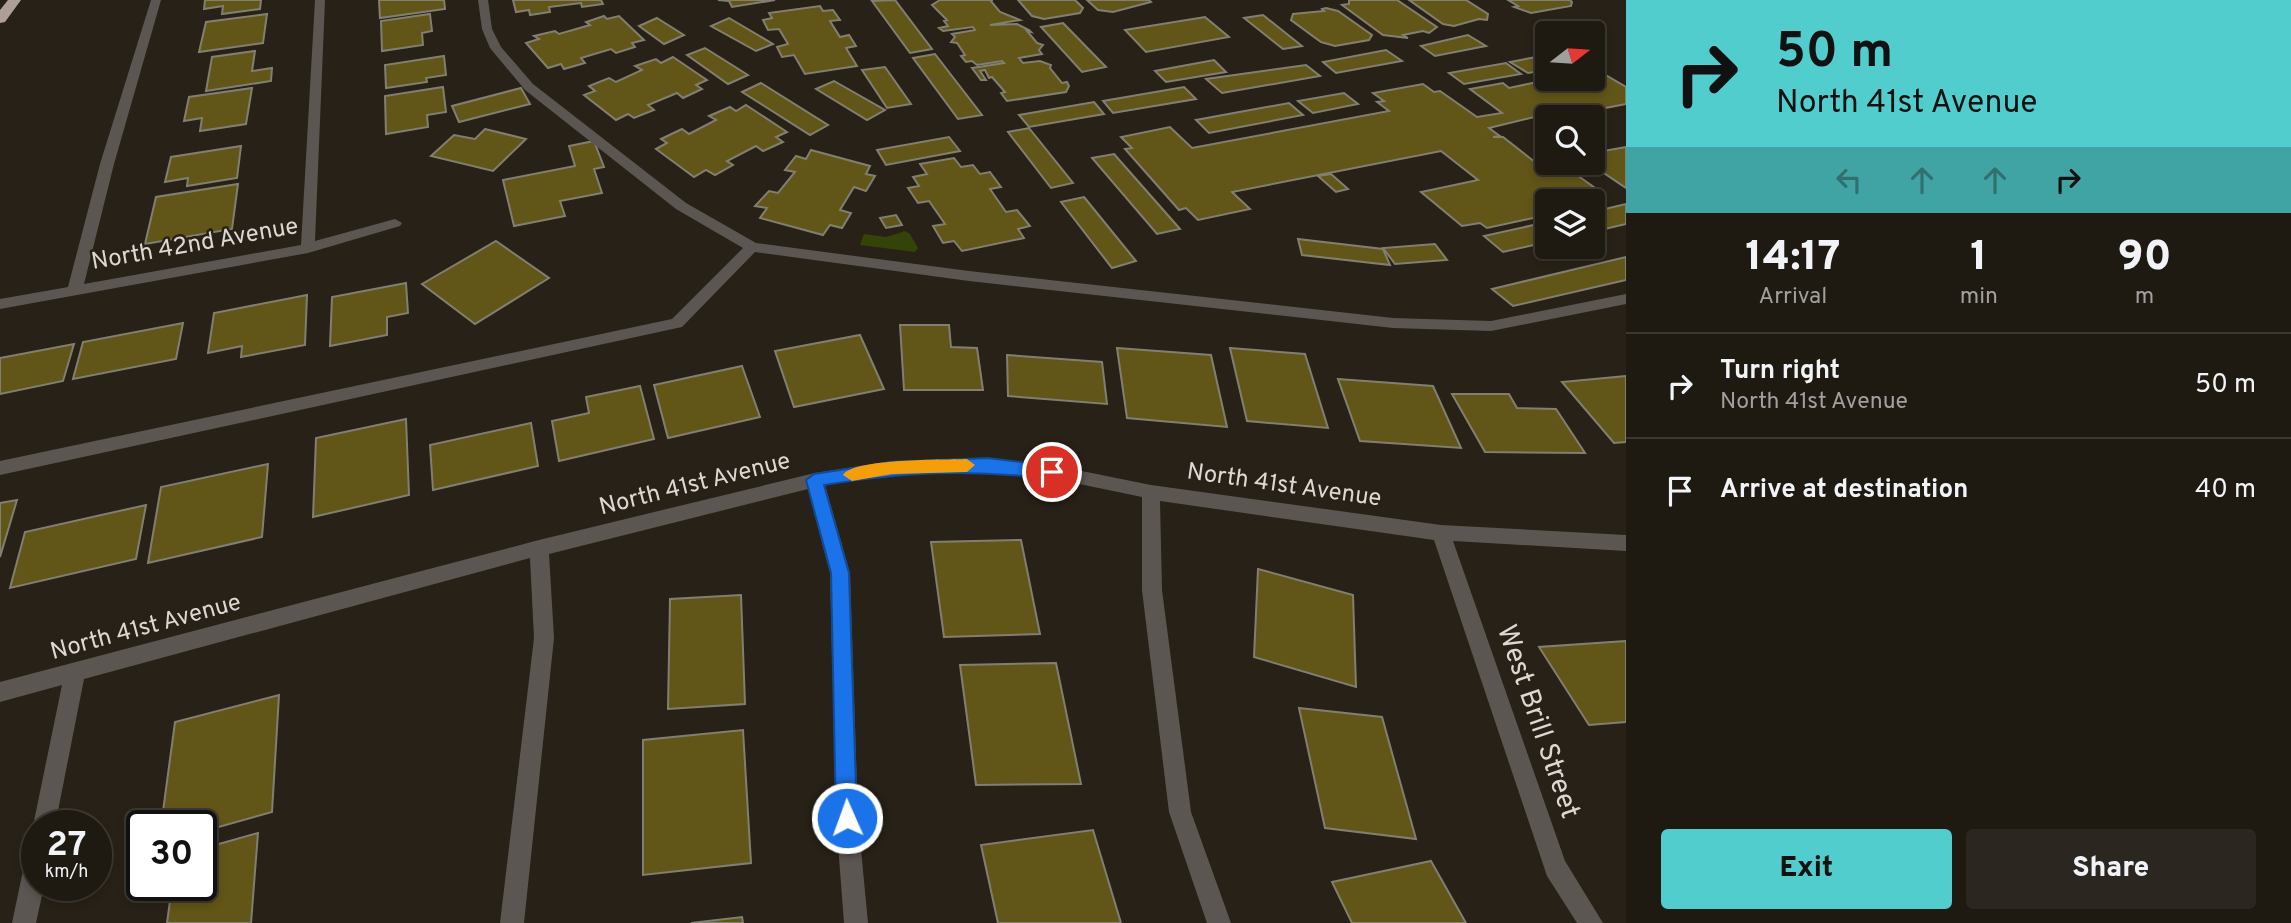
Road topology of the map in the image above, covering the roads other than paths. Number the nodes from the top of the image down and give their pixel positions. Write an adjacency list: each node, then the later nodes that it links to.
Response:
1 (15, 0): 5 (highway)
2 (156, 0): 9 (street)
3 (320, 0): 8 (street)
4 (483, 0): 7 (street)
5 (0, 19)
6 (395, 223): 8 (street, North 42nd Avenue)
7 (752, 247): 10 (street); 12 (street)
8 (308, 248): 9 (street, North 42nd Avenue)
9 (75, 290): 11 (street, North 42nd Avenue)
10 (1626, 299)
11 (0, 303)
12 (0, 468)
13 (814, 480): 14 (street, North 41st Avenue); 17 (street, North 41st Avenue); 24 (street)
14 (1151, 492): 15 (street, North 41st Avenue); 25 (street)
15 (1441, 533): 16 (street, North 41st Avenue); 26 (street, West Brill Street)
16 (1626, 543)
17 (539, 548): 18 (street, North 41st Avenue); 23 (street)
18 (75, 672): 19 (street, North 41st Avenue); 20 (street)
19 (0, 692)
20 (47, 810)
21 (29, 901): 22 (street)
22 (24, 923)
23 (512, 923)
24 (856, 923)
25 (1219, 923)
26 (1591, 923)

